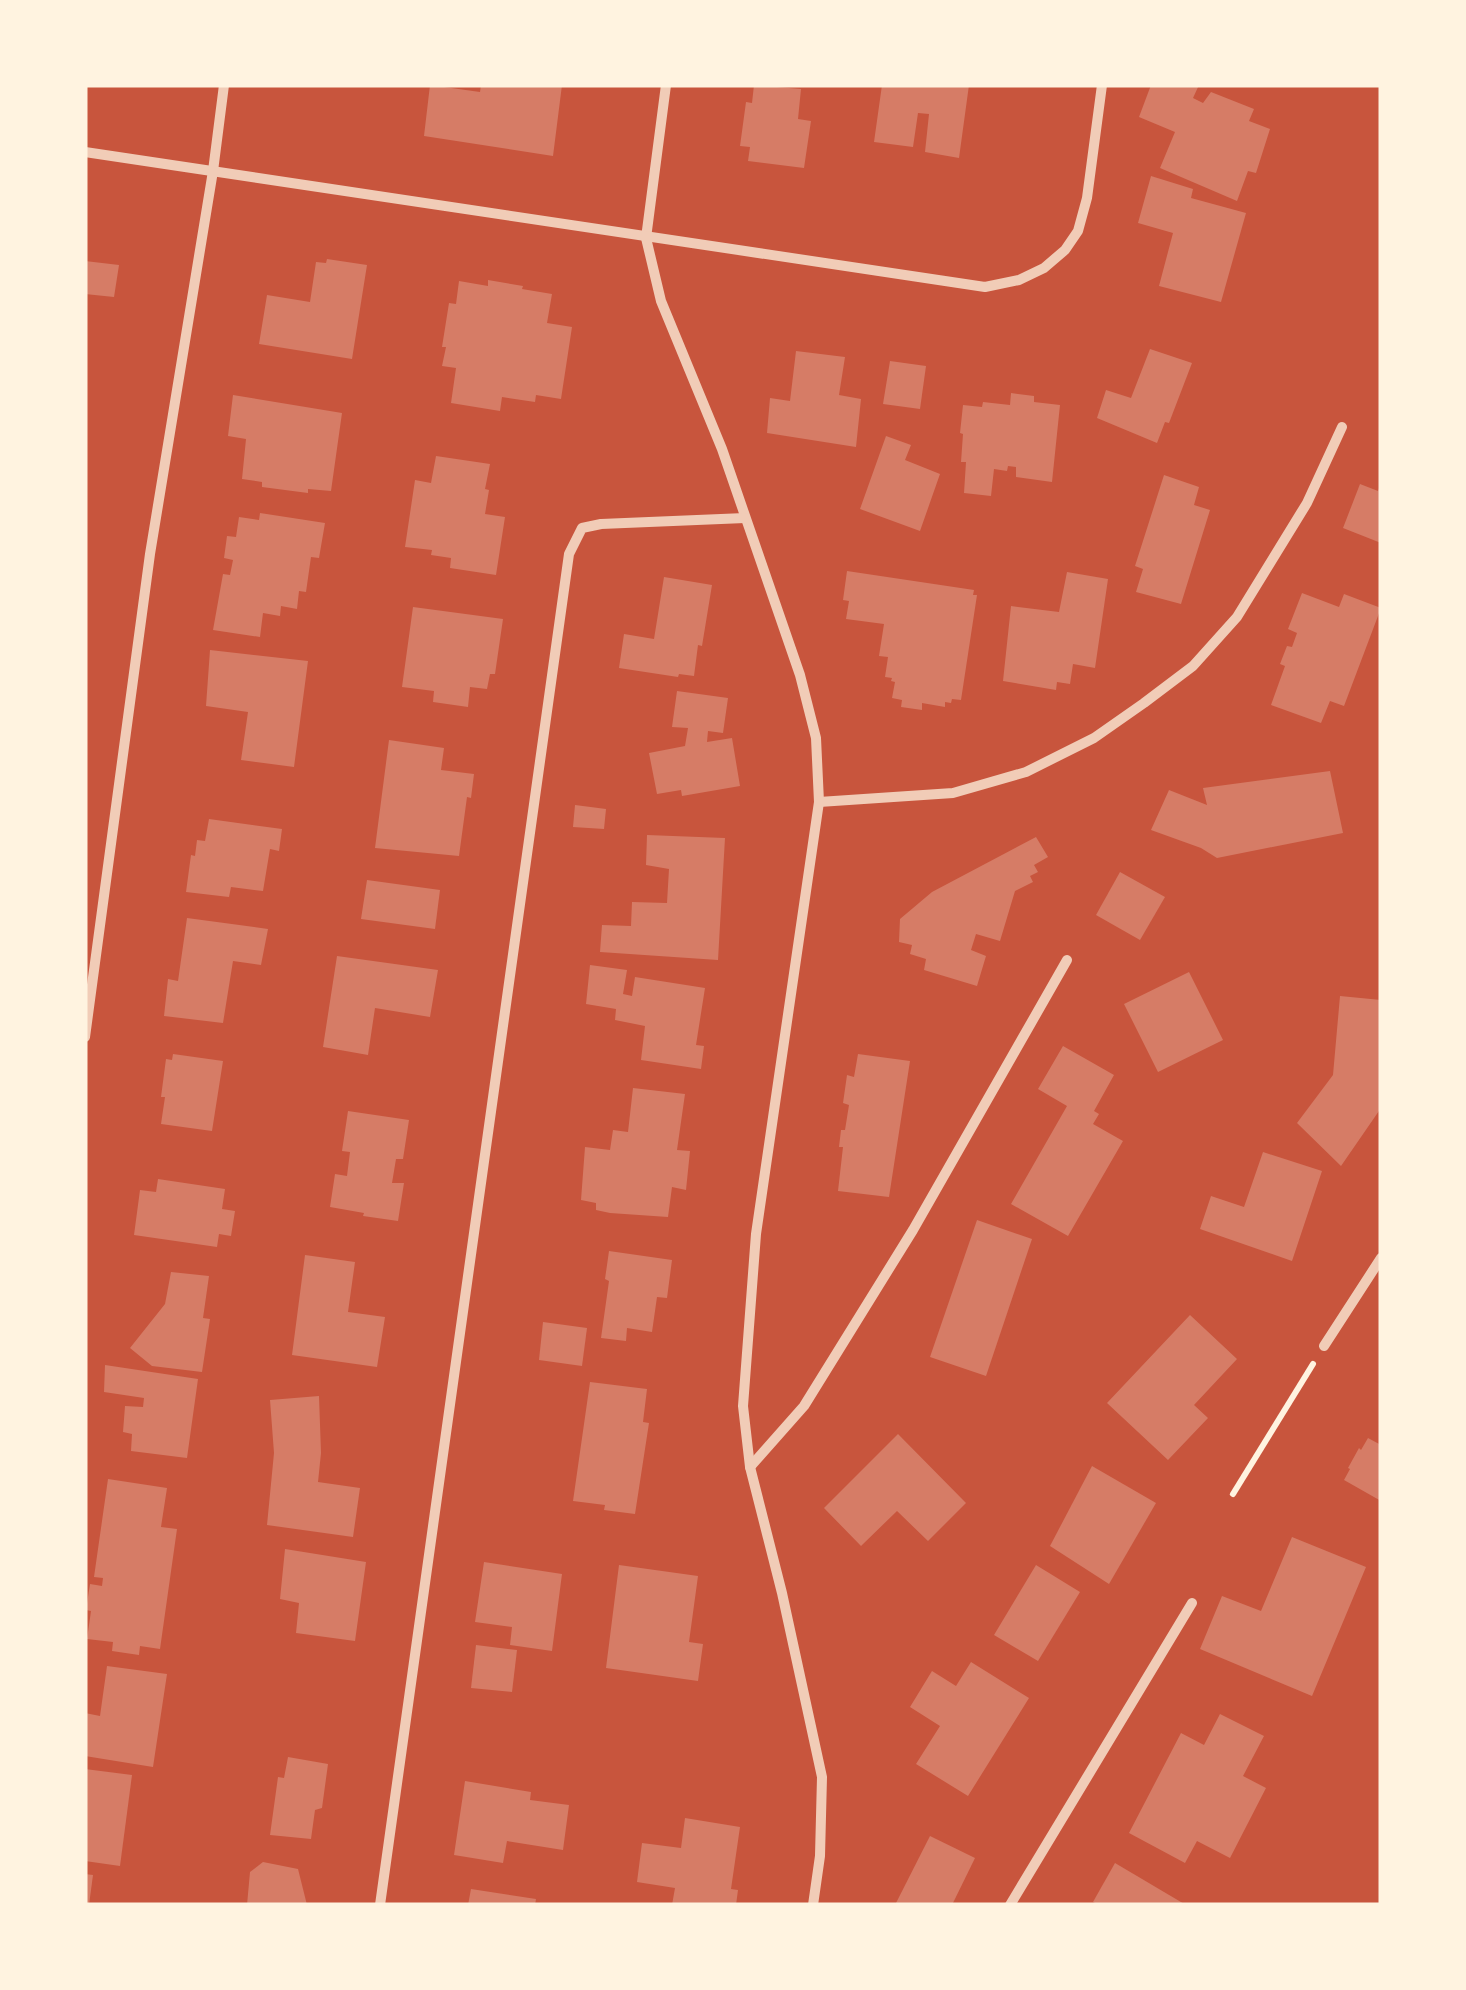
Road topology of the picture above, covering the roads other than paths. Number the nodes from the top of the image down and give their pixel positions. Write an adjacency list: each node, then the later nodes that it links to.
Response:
1 (224, 85): 5 (street)
2 (666, 85): 6 (street)
3 (1102, 85): 6 (street)
4 (85, 152): 5 (street)
5 (213, 171): 6 (street); 11 (street)
6 (646, 238): 8 (street)
7 (1342, 428): 9 (street)
8 (745, 518): 9 (street); 16 (street)
9 (820, 802): 14 (street)
10 (1067, 960): 14 (street)
11 (85, 1038)
12 (1381, 1258): 13 (street)
13 (1324, 1346)
14 (750, 1466): 17 (street)
15 (1192, 1603): 18 (street)
16 (380, 1905)
17 (813, 1905)
18 (1010, 1905)

